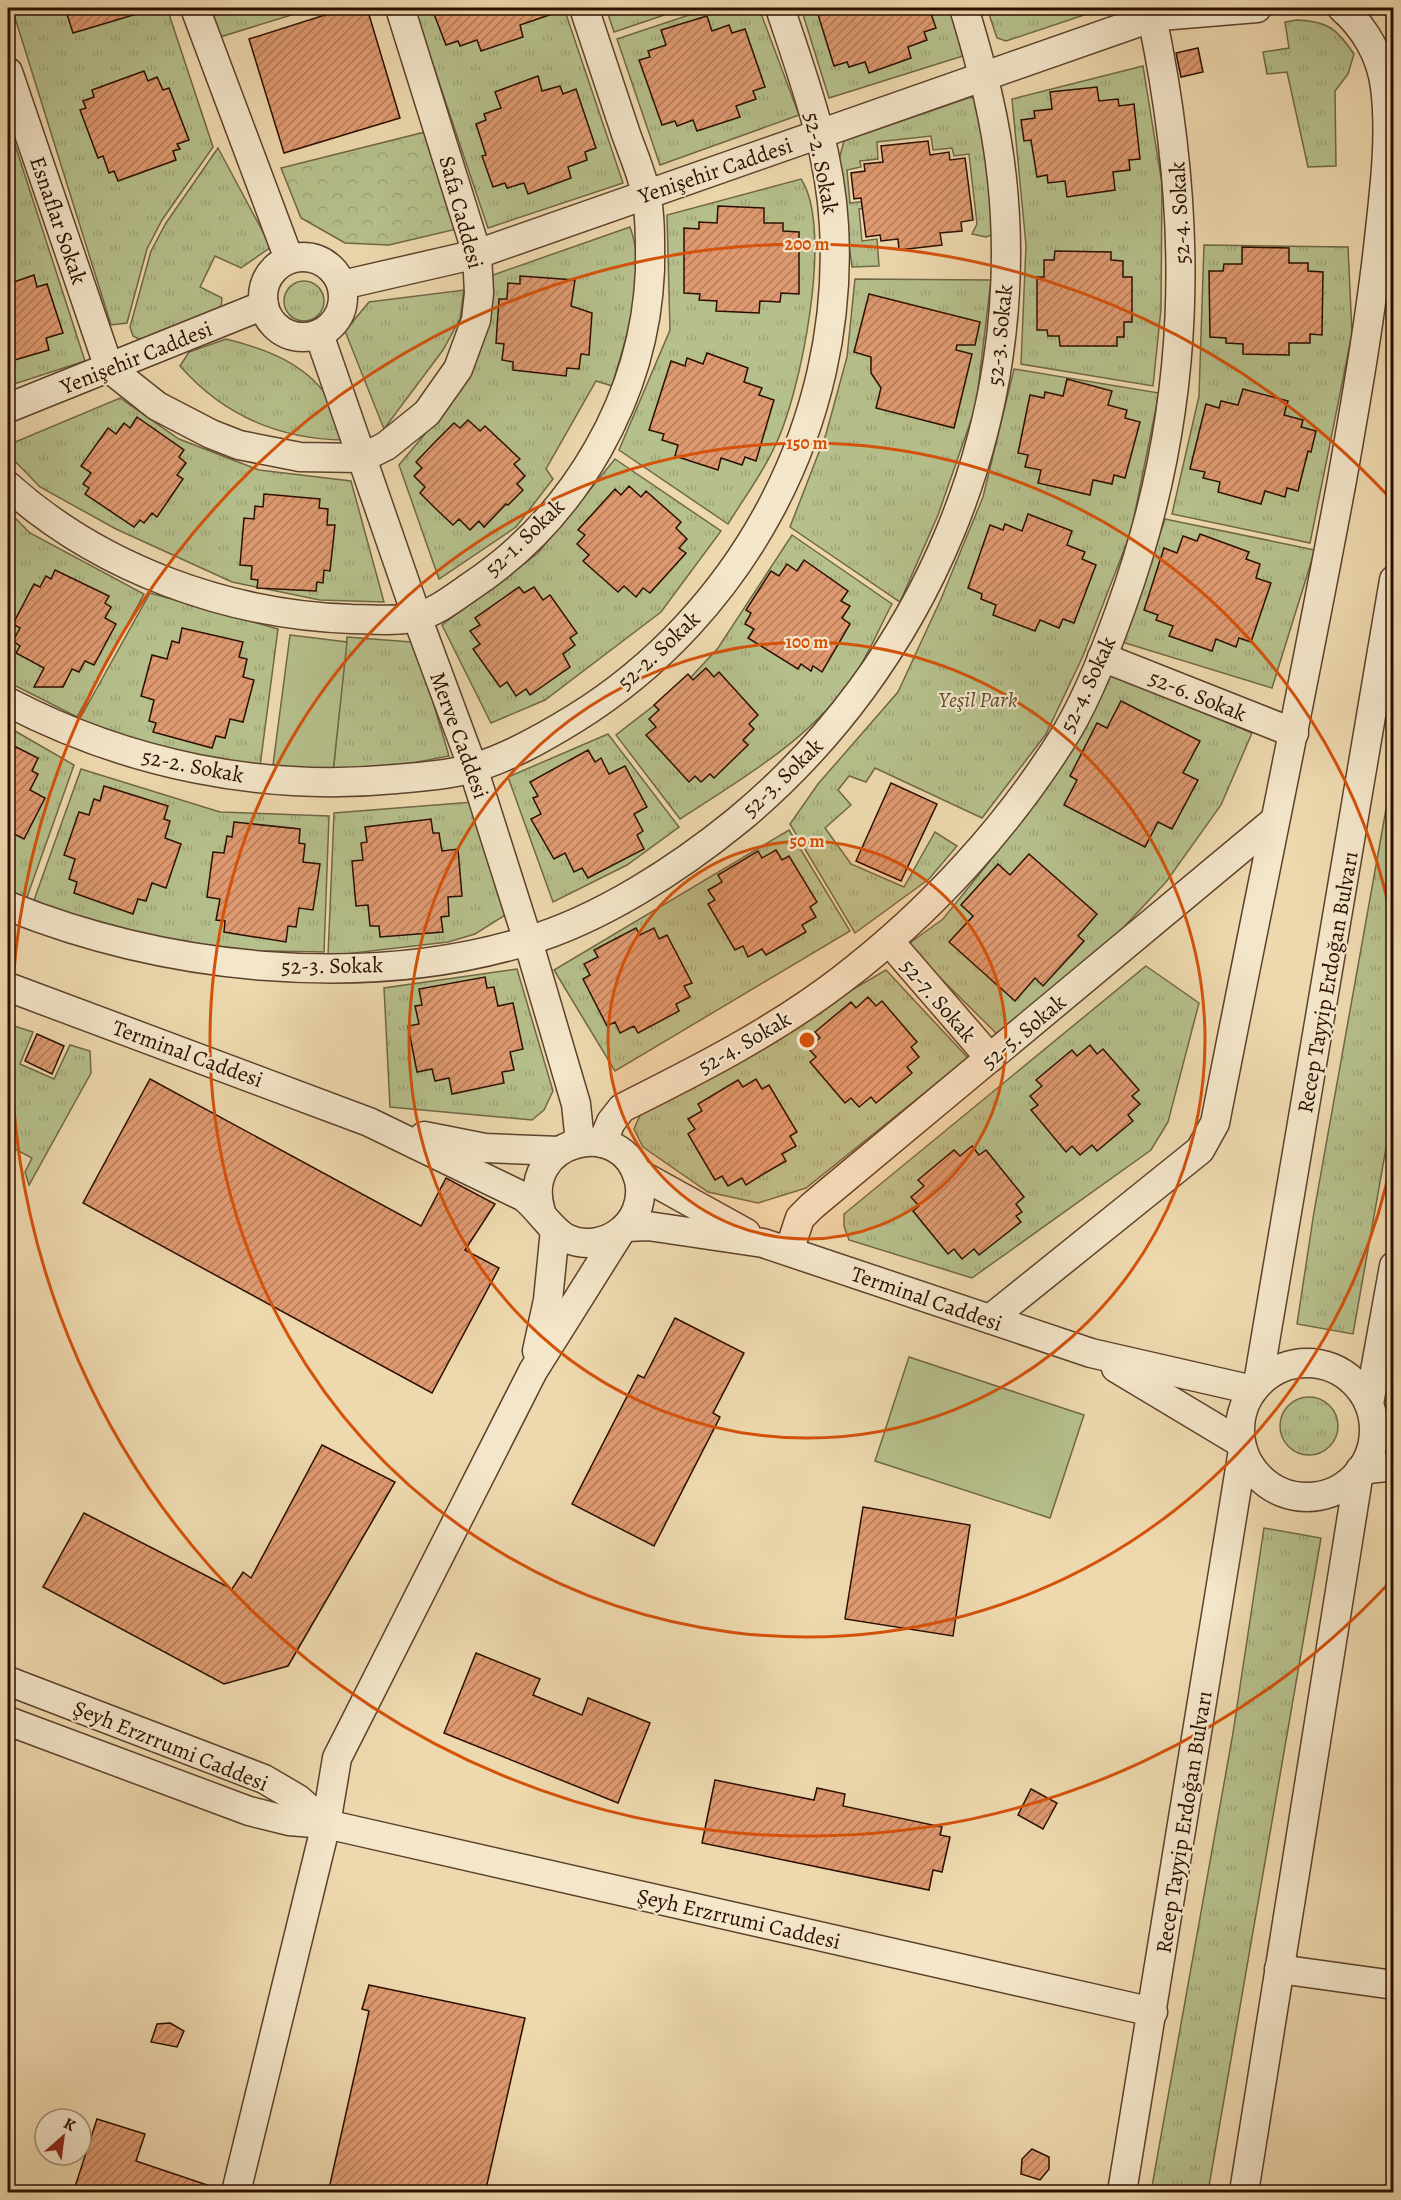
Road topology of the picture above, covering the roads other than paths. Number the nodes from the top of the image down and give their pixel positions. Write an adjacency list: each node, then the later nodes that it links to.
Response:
1 (195, 8): 16 (street)
2 (400, 8): 15 (street, Safa Caddesi)
3 (584, 8): 14 (street, 52-1. Sokak)
4 (780, 8): 13 (street, 52-2. Sokak)
5 (964, 8): 12 (street, 52-3. Sokak)
6 (1179, 8): 9 (street, Yenişehir Caddesi)
7 (1257, 8): 9 (street, Yenişehir Caddesi)
8 (1342, 8): 28 (street)
9 (1152, 17): 10 (street, Yenişehir Caddesi); 26 (street, 52-4. Sokak)
10 (1124, 18): 12 (street, Yenişehir Caddesi)
11 (8, 72): 20 (street, Esnaflar Sokak)
12 (984, 76): 13 (street, Yenişehir Caddesi); 32 (street, 52-3. Sokak)
13 (821, 133): 14 (street, Yenişehir Caddesi); 29 (street, 52-2. Sokak)
14 (646, 194): 15 (street, Yenişehir Caddesi); 25 (street, 52-1. Sokak)
15 (477, 254): 17 (street, Yenişehir Caddesi); 22 (street, Safa Caddesi)
16 (290, 259): 17 (street); 18 (street)
17 (342, 285): 19 (street)
18 (264, 305): 19 (street); 20 (street, Yenişehir Caddesi)
19 (319, 334): 22 (street, Merve Caddesi)
20 (109, 368): 21 (street, Yenişehir Caddesi); 22 (street, Safa Caddesi)
21 (8, 408)
22 (362, 458): 25 (street, Merve Caddesi)
23 (8, 486): 25 (street, 52-1. Sokak)
24 (1394, 580): 46 (street, Recep Tayyip Erdoğan Bulvarı)
25 (417, 617): 29 (street, Merve Caddesi)
26 (1102, 657): 28 (street, 52-6. Sokak); 33 (street, 52-4. Sokak)
27 (8, 702): 29 (street, 52-2. Sokak)
28 (1294, 733): 30 (street)
29 (473, 768): 32 (street, Merve Caddesi)
30 (1273, 822): 35 (street, 52-5. Sokak); 43 (street)
31 (8, 906): 32 (street, 52-3. Sokak)
32 (528, 941): 37 (street, Merve Caddesi)
33 (889, 941): 35 (street, 52-7. Sokak); 37 (street, 52-4. Sokak)
34 (8, 987): 36 (street, Terminal Caddesi)
35 (990, 1058): 41 (street, 52-5. Sokak)
36 (369, 1122): 37 (street, Terminal Caddesi); 39 (street, Terminal Caddesi)
37 (580, 1145): 38 (street, Terminal Caddesi); 39 (street)
38 (636, 1172): 40 (street); 41 (street, Terminal Caddesi)
39 (548, 1221): 40 (street, Terminal Caddesi); 45 (street)
40 (623, 1230): 41 (street, Terminal Caddesi); 45 (street)
41 (776, 1247): 43 (street, Terminal Caddesi)
42 (1394, 1266): 47 (street)
43 (990, 1319): 44 (street, Terminal Caddesi)
44 (1091, 1353): 46 (street, Terminal Caddesi); 48 (street, Terminal Caddesi)
45 (533, 1371): 53 (street)
46 (1256, 1387): 47 (street); 48 (street)
47 (1377, 1409): 50 (street)
48 (1242, 1447): 50 (street); 56 (street, Recep Tayyip Erdoğan Bulvarı)
49 (1394, 1466): 50 (street)
50 (1360, 1471): 54 (street)
51 (8, 1681): 53 (street, Şeyh Erzrrumi Caddesi)
52 (8, 1721): 53 (street, Şeyh Erzrrumi Caddesi)
53 (326, 1824): 56 (street, Şeyh Erzrrumi Caddesi); 57 (street)
54 (1279, 1969): 55 (street); 59 (street)
55 (1394, 1985)
56 (1153, 2012): 58 (street, Recep Tayyip Erdoğan Bulvarı)
57 (236, 2193)
58 (1122, 2193)
59 (1244, 2193)

